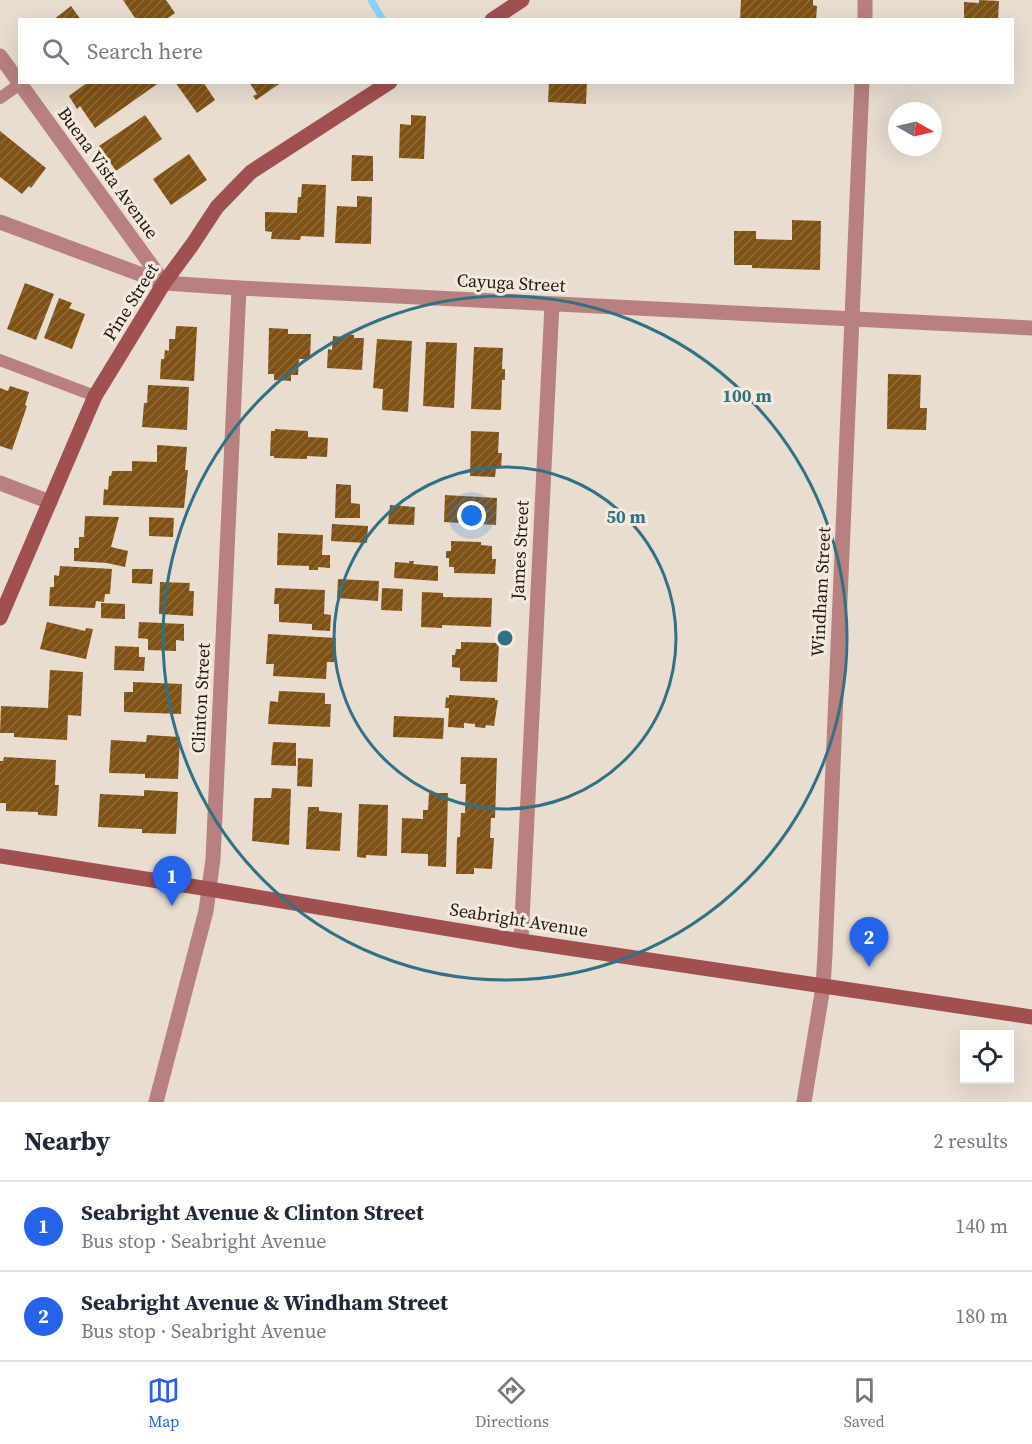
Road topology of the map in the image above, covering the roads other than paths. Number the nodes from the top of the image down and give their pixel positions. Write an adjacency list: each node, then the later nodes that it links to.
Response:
1 (522, 0): 3 (main road)
2 (865, 0): 4 (street)
3 (495, 18)
4 (865, 18)
5 (0, 56): 6 (street, Buena Vista Avenue)
6 (18, 81)
7 (20, 84): 10 (lane); 12 (street, Buena Vista Avenue)
8 (387, 84): 12 (main road, Pine Street)
9 (862, 84): 15 (street, Windham Street)
10 (0, 98)
11 (0, 222): 12 (street, Cayuga Street)
12 (164, 283): 13 (street, Cayuga Street); 18 (main road, Pine Street)
13 (239, 288): 14 (street, Cayuga Street); 23 (street, Clinton Street)
14 (552, 304): 15 (street, Cayuga Street); 24 (street, James Street)
15 (853, 319): 16 (street, Cayuga Street); 25 (street, Windham Street)
16 (1032, 328)
17 (0, 360): 18 (lane)
18 (95, 396): 20 (main road, Pine Street)
19 (0, 483): 20 (street)
20 (50, 502): 21 (main road, Pine Street)
21 (0, 618)
22 (0, 856): 23 (main road, Seabright Avenue)
23 (209, 889): 24 (main road, Seabright Avenue); 27 (street, Clinton Street)
24 (521, 941): 25 (main road, Seabright Avenue)
25 (823, 987): 26 (main road, Seabright Avenue); 28 (street, Windham Street)
26 (1032, 1017)
27 (156, 1102)
28 (804, 1102)

